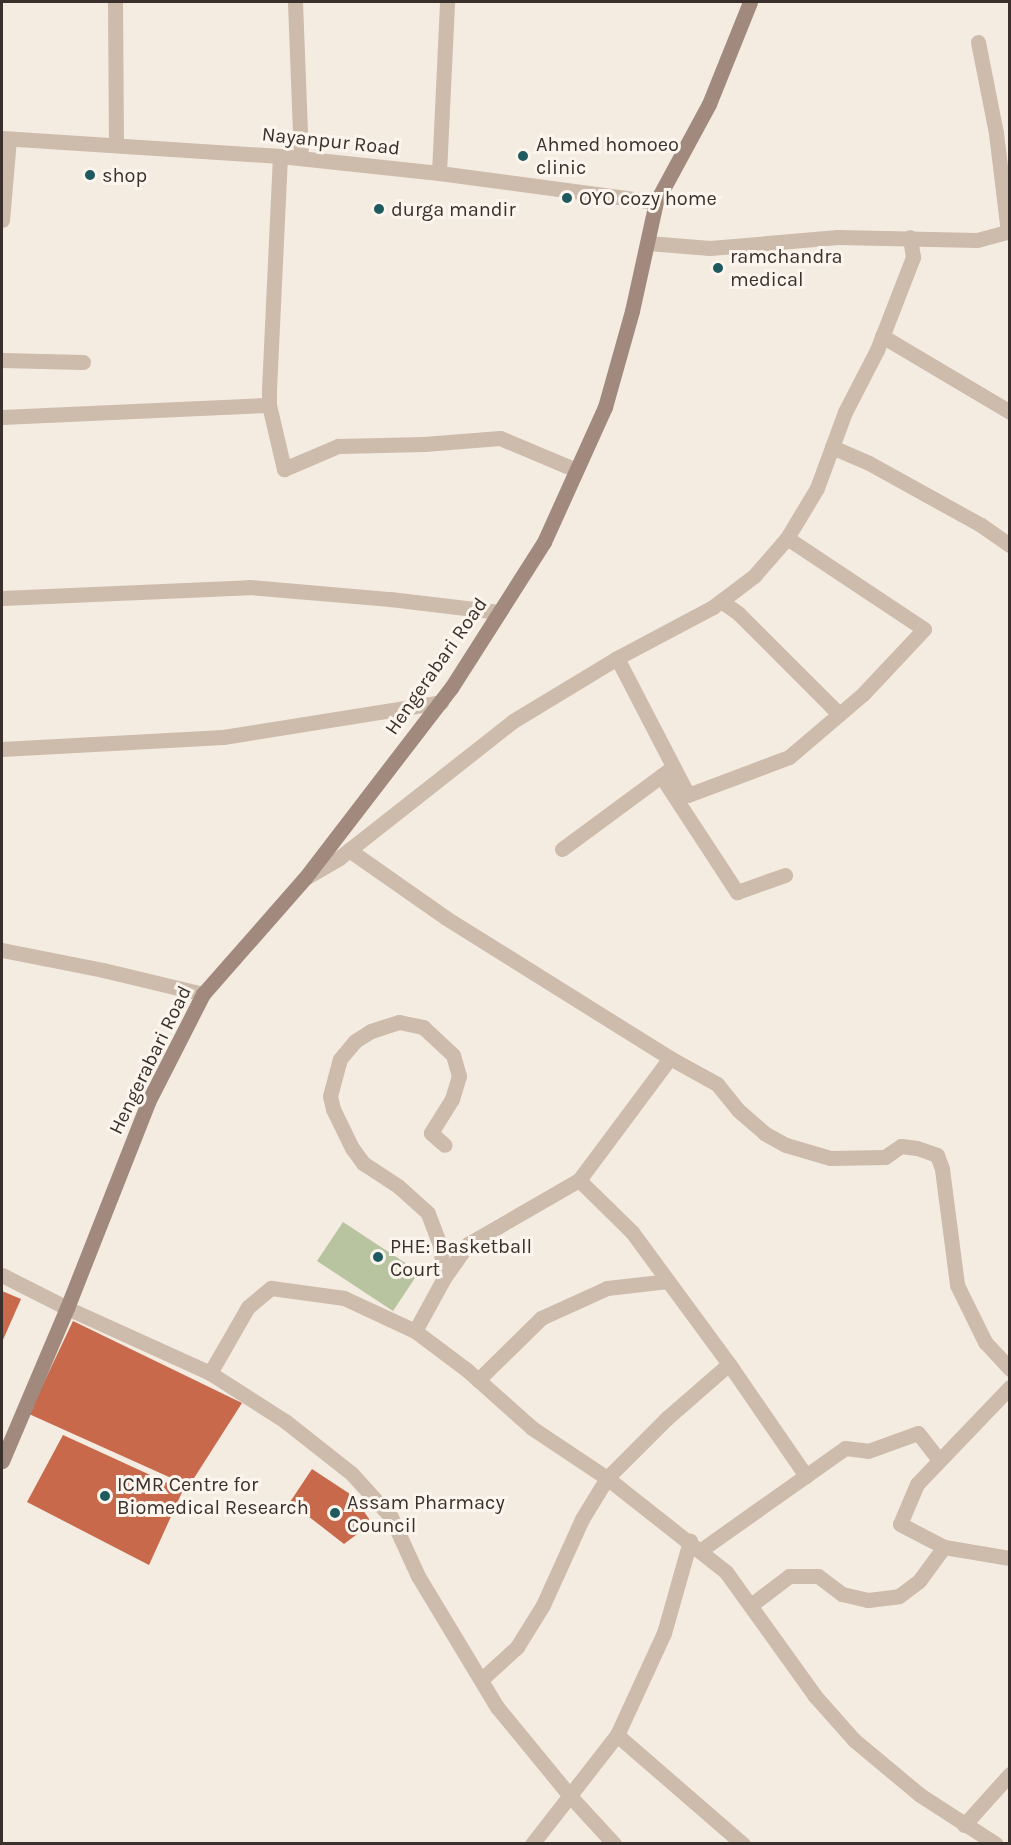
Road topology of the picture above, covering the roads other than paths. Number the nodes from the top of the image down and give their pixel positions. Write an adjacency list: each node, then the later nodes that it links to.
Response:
1 (115, 2): 7 (street)
2 (294, 2): 9 (street)
3 (447, 2): 10 (street)
4 (750, 2): 11 (main road, Hengerabari Road)
5 (978, 42): 13 (street)
6 (5, 138): 7 (street, Nayanpur Road); 12 (street)
7 (116, 145): 8 (street, Nayanpur Road)
8 (280, 156): 9 (street, Nayanpur Road); 19 (street)
9 (301, 158): 10 (street, Nayanpur Road)
10 (439, 173): 11 (street, Nayanpur Road)
11 (656, 202): 15 (main road, Hengerabari Road)
12 (2, 220)
13 (1009, 231): 14 (street)
14 (910, 237): 15 (street); 16 (street)
15 (648, 243): 23 (main road, Hengerabari Road)
16 (882, 336): 20 (street); 22 (street)
17 (2, 360): 18 (street)
18 (83, 362)
19 (269, 405): 21 (street); 23 (street)
20 (1010, 412)
21 (2, 417)
22 (832, 447): 24 (street); 25 (street)
23 (576, 470): 28 (main road, Hengerabari Road)
24 (787, 538): 27 (street); 31 (street)
25 (1010, 545)
26 (2, 598): 28 (street)
27 (721, 601): 29 (street); 31 (street)
28 (499, 612): 30 (main road, Hengerabari Road)
29 (617, 658): 33 (street); 36 (street)
30 (441, 702): 32 (street); 38 (main road, Hengerabari Road)
31 (839, 714): 33 (street)
32 (2, 749)
33 (673, 766): 34 (street)
34 (661, 776): 35 (street); 37 (street)
35 (562, 849)
36 (349, 850): 38 (street); 41 (street)
37 (785, 875)
38 (305, 878): 40 (main road, Hengerabari Road)
39 (2, 950): 40 (street)
40 (203, 994): 47 (main road, Hengerabari Road)
41 (670, 1058): 43 (street); 50 (street)
42 (445, 1145): 45 (street)
43 (579, 1180): 45 (street); 46 (street)
44 (2, 1275): 47 (street)
45 (444, 1278): 48 (street)
46 (668, 1281): 49 (street); 52 (street)
47 (67, 1308): 51 (street); 54 (main road, Hengerabari Road)
48 (415, 1331): 51 (street); 52 (street)
49 (729, 1364): 56 (street); 57 (street)
50 (1010, 1370)
51 (210, 1373): 62 (street)
52 (478, 1380): 57 (street)
53 (1010, 1387): 55 (street)
54 (3, 1453)
55 (939, 1460): 56 (street); 59 (street)
56 (806, 1476): 58 (street)
57 (608, 1478): 58 (street); 62 (street)
58 (696, 1546): 61 (street); 63 (street)
59 (944, 1547): 60 (street); 61 (street)
60 (1010, 1558)
61 (751, 1605): 66 (street)
62 (483, 1678): 65 (street)
63 (617, 1735): 65 (street); 69 (street)
64 (1010, 1774): 66 (street)
65 (571, 1797): 67 (street); 68 (street)
66 (964, 1825): 70 (street)
67 (532, 1844)
68 (614, 1844)
69 (743, 1844)
70 (996, 1844)

